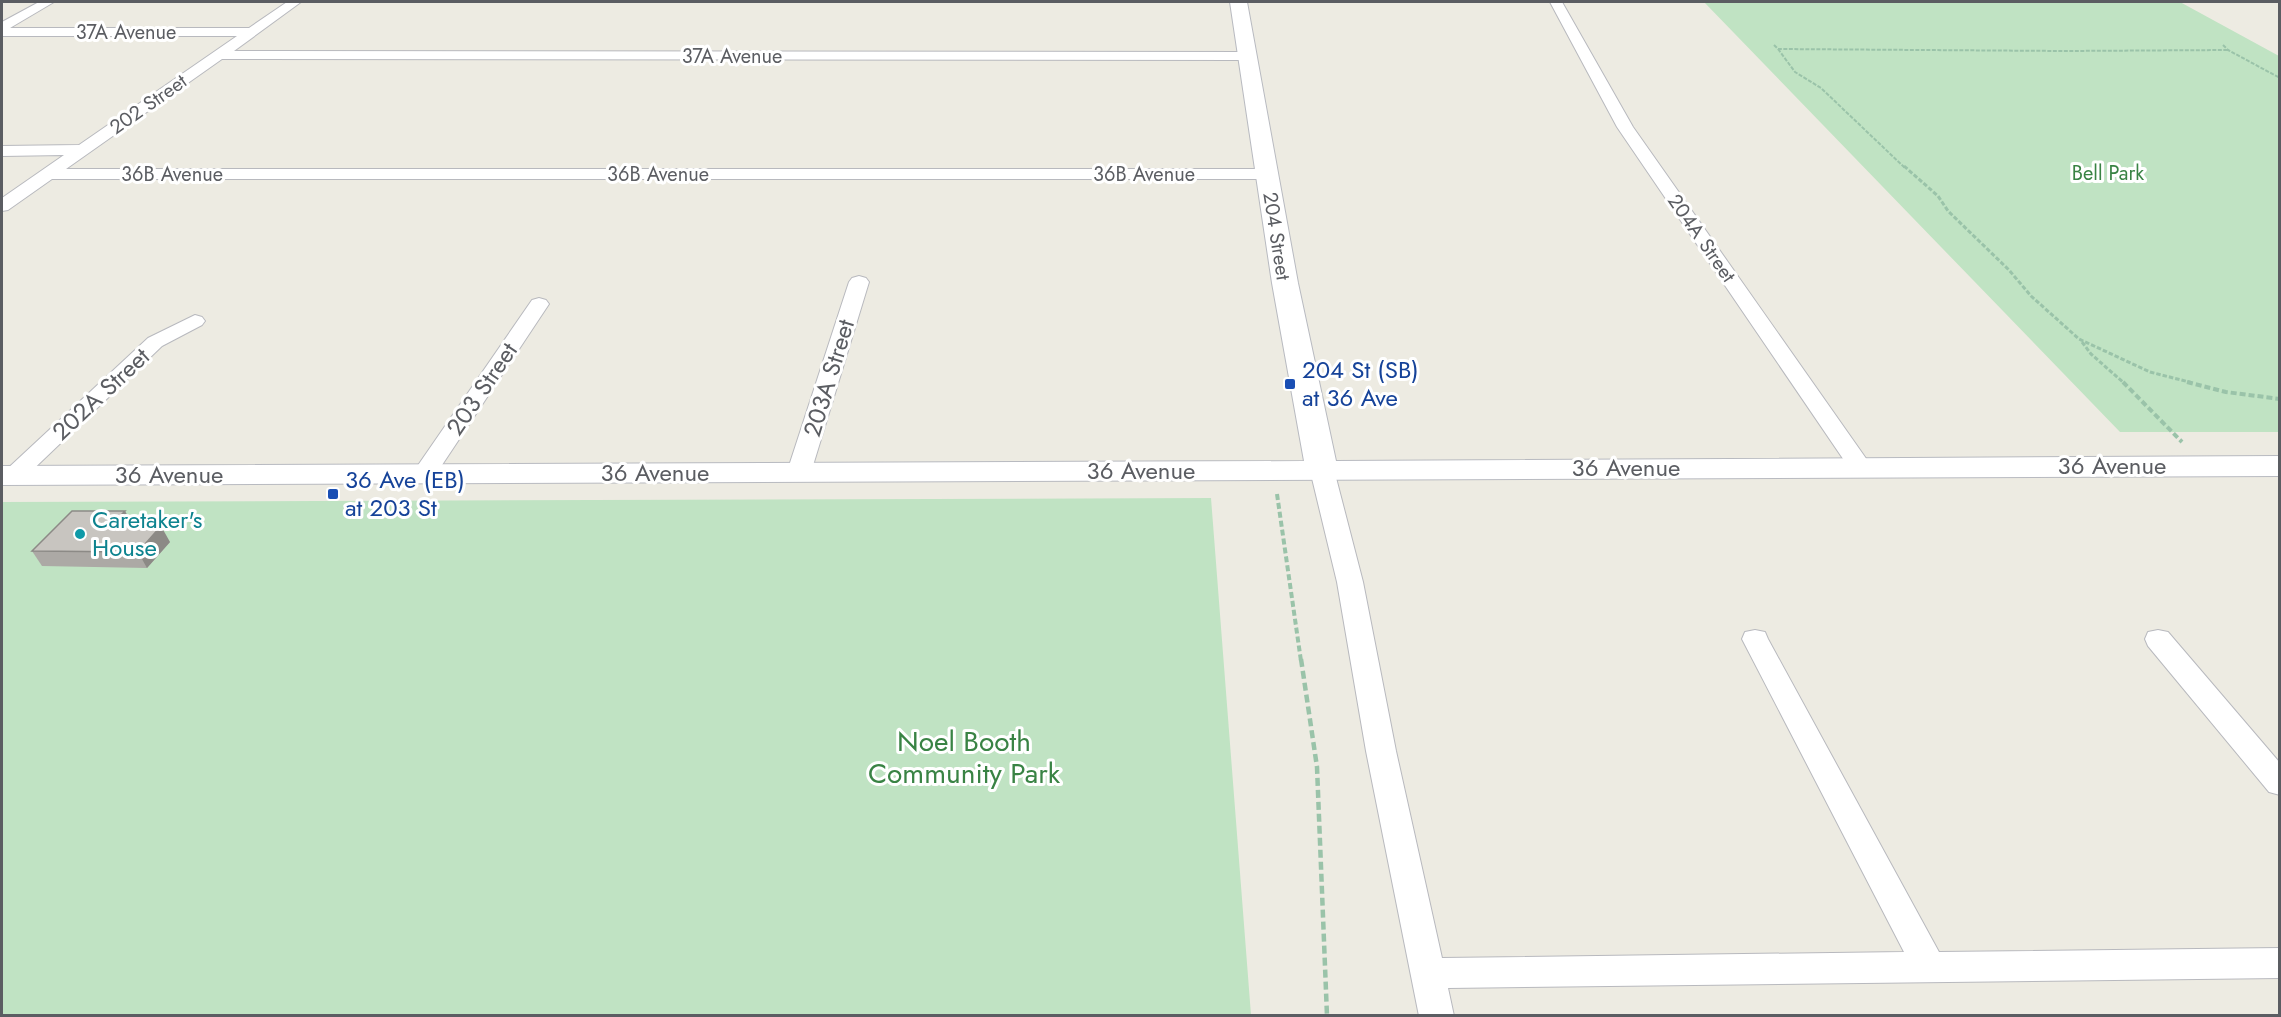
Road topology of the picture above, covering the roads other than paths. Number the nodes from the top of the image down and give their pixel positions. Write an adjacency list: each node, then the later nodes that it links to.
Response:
1 (48, 2): 5 (street)
2 (295, 2): 7 (street, 202 Street)
3 (1238, 2): 9 (main road, 204 Street)
4 (1556, 2): 19 (street, 204A Street)
5 (2, 27)
6 (2, 32): 7 (street, 37A Avenue)
7 (251, 32): 8 (street, 202 Street)
8 (218, 55): 9 (street, 37A Avenue); 11 (street, 202 Street)
9 (1247, 56): 13 (main road, 204 Street)
10 (2, 150): 11 (street)
11 (81, 150): 12 (street, 202 Street)
12 (48, 174): 13 (street, 36B Avenue); 14 (street, 202 Street)
13 (1268, 174): 20 (main road, 204 Street)
14 (2, 206)
15 (859, 282): 21 (street, 203A Street)
16 (539, 304): 22 (street, 203 Street)
17 (195, 321): 23 (street, 202A Street)
18 (2280, 466): 19 (main road, 36 Avenue)
19 (1860, 467): 20 (main road, 36 Avenue)
20 (1322, 470): 21 (main road, 36 Avenue); 29 (street)
21 (799, 472): 22 (main road, 36 Avenue)
22 (424, 474): 23 (main road, 36 Avenue)
23 (7, 476)
24 (1755, 639): 28 (street)
25 (2158, 639): 26 (street)
26 (2280, 784)
27 (2280, 963): 28 (street)
28 (1929, 966): 29 (street)
29 (1429, 973): 30 (street)
30 (1437, 1016)

